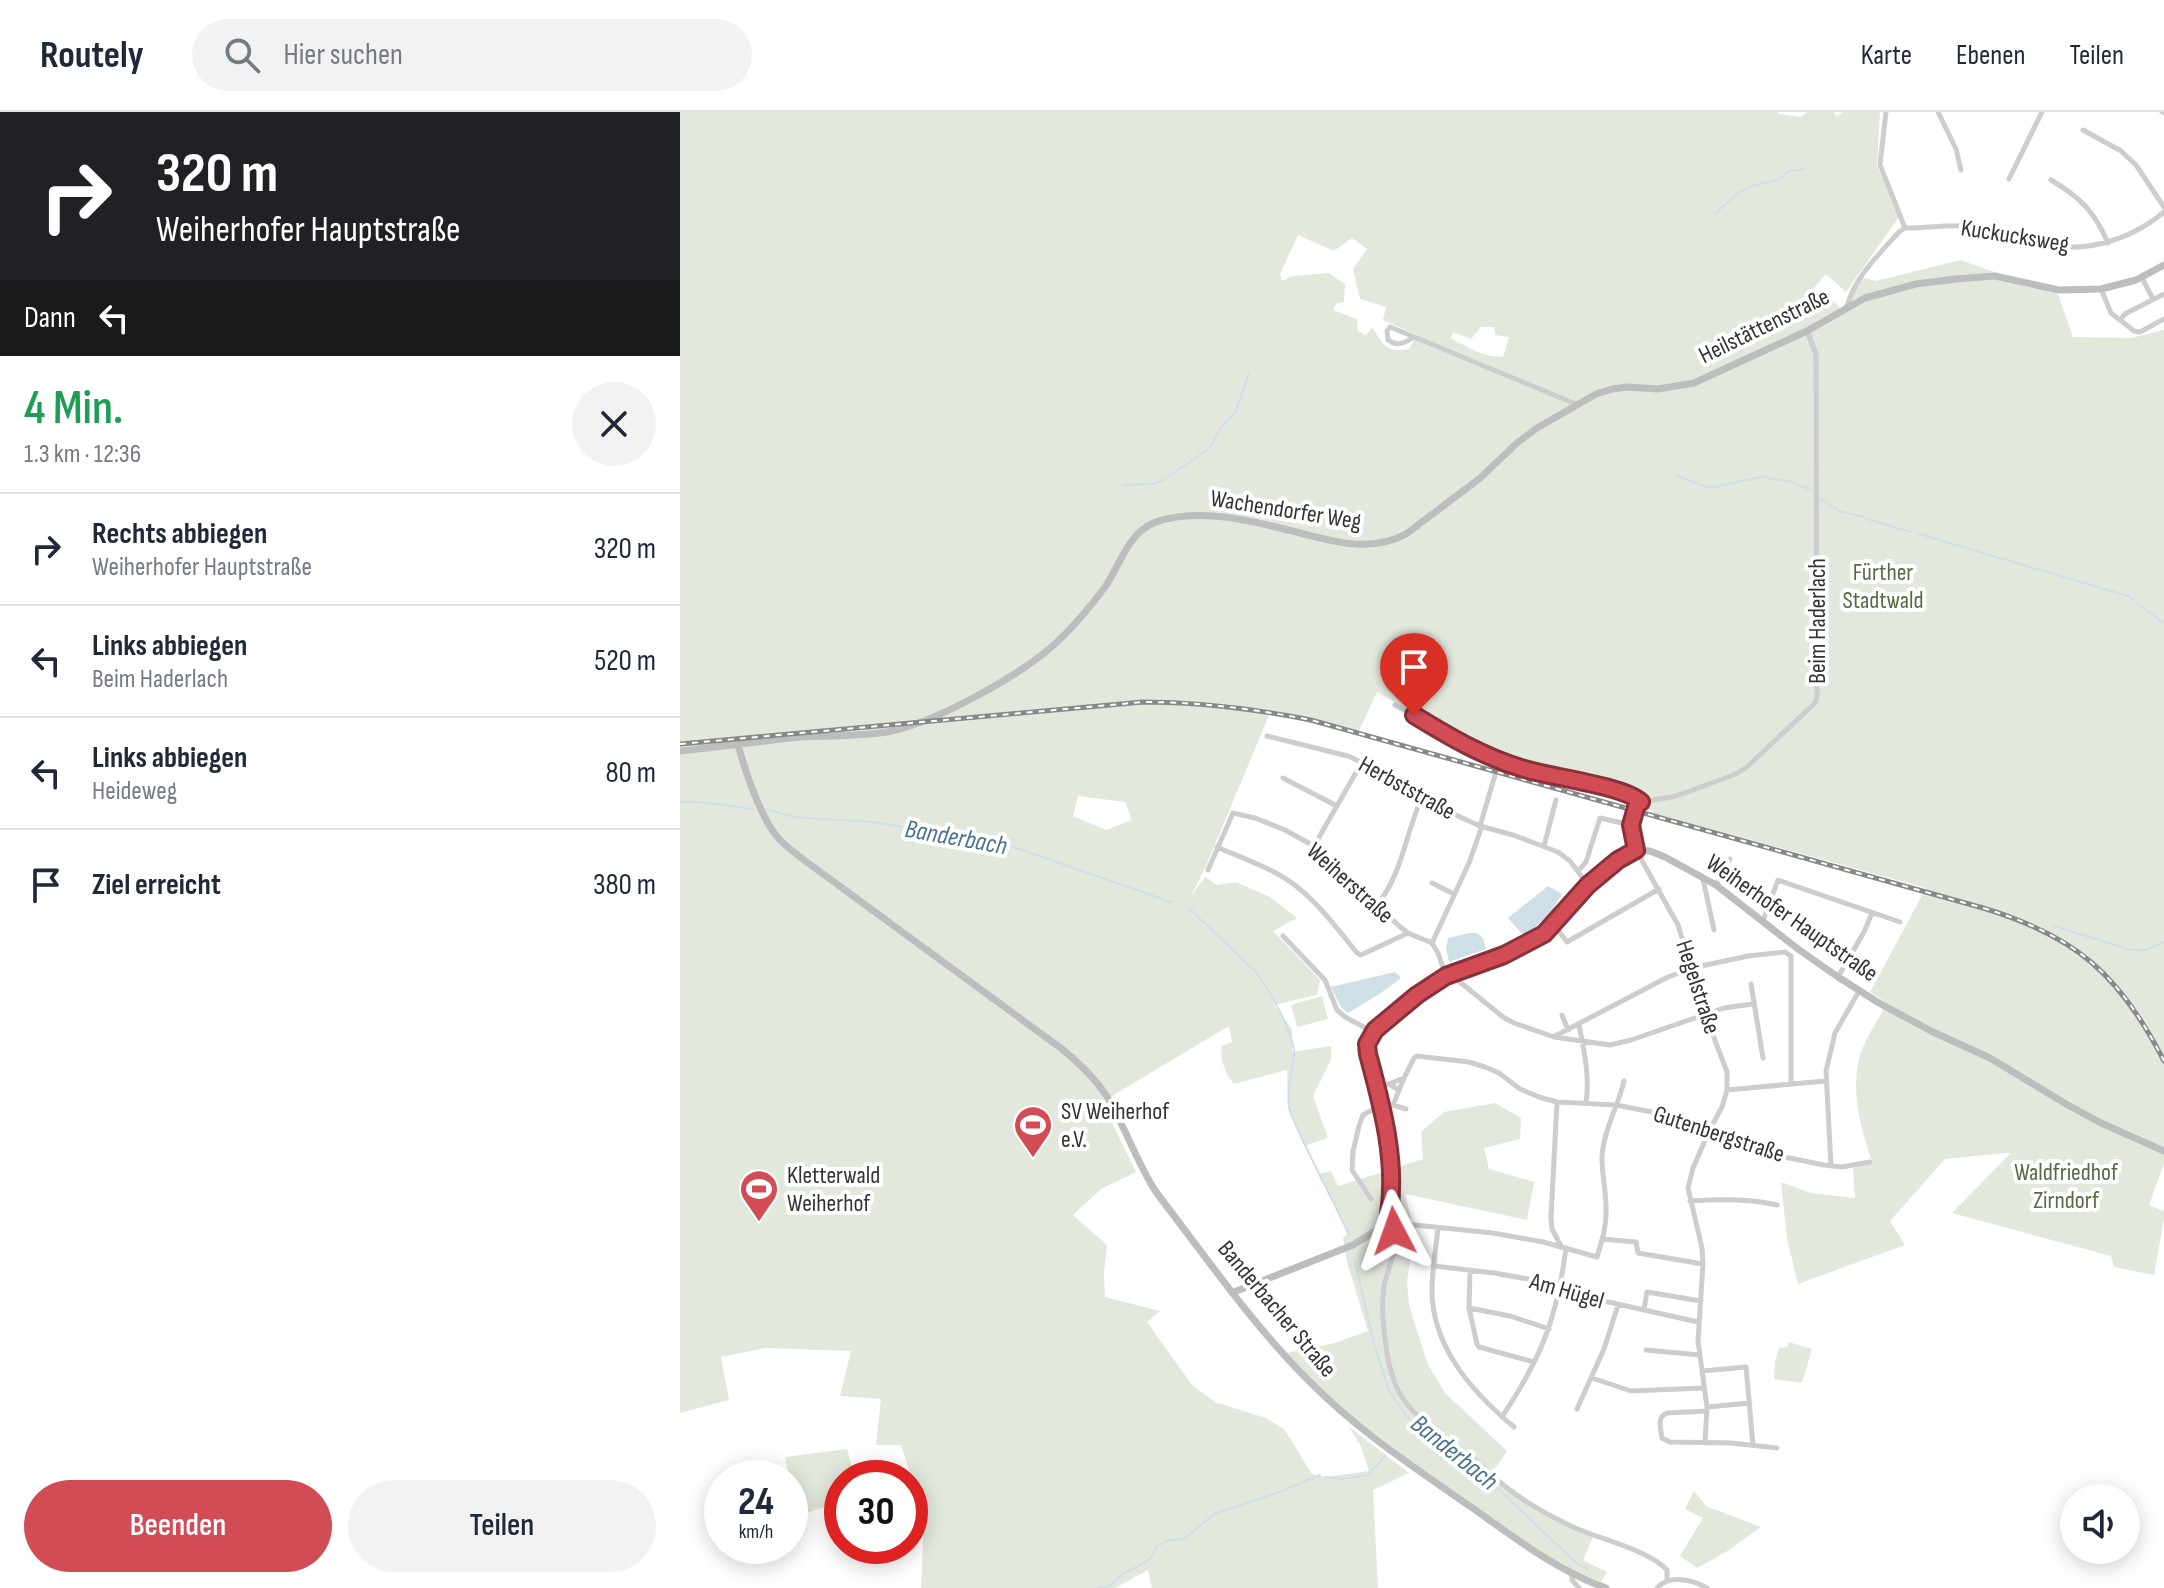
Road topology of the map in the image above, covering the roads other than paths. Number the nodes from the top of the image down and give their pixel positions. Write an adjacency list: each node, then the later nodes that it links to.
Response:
1 (1886, 112): 9 (street)
2 (1938, 112): 5 (street)
3 (2042, 112): 6 (street)
4 (2083, 130): 8 (street)
5 (1961, 170)
6 (2009, 179)
7 (2051, 180): 10 (street)
8 (2164, 210): 10 (street, Kuckucksweg)
9 (1905, 228): 10 (street, Kuckucksweg); 16 (street)
10 (2108, 243)
11 (2164, 265): 12 (street, Heilstättenstraße)
12 (2142, 278): 13 (street, Heilstättenstraße); 15 (street)
13 (2101, 289): 16 (street, Heilstättenstraße); 18 (street)
14 (2164, 294): 15 (street)
15 (2153, 299): 18 (street)
16 (1847, 307): 19 (street, Heilstättenstraße)
17 (2164, 319): 18 (street)
18 (2120, 320)
19 (1807, 331): 21 (street, Heilstättenstraße); 31 (street, Beim Haderlach)
20 (1414, 337): 20 (street); 21 (street)
21 (1579, 405): 24 (street, Wachendorfer Weg)
22 (1395, 705): 31 (street)
23 (1267, 736): 26 (street, Herbststraße)
24 (738, 745): 25 (street, Wachendorfer Weg); 104 (street, Banderbacher Straße)
25 (680, 751)
26 (1362, 762): 29 (street, Herbststraße); 32 (street)
27 (1495, 775): 34 (street)
28 (1283, 778): 32 (street)
29 (1422, 797): 34 (street, Herbststraße); 48 (street)
30 (1556, 800): 36 (street)
31 (1641, 802): 33 (street)
32 (1337, 806): 35 (street)
33 (1631, 825): 38 (street); 41 (street)
34 (1481, 826): 36 (street, Herbststraße); 47 (street)
35 (1314, 846): 37 (street, Weiherstraße); 48 (street, Weiherstraße)
36 (1544, 846): 41 (street, Herbststraße)
37 (1217, 847): 40 (street); 54 (street)
38 (1636, 850): 42 (street, Weiherhofer Hauptstraße); 44 (street); 46 (street, Hegelstraße)
39 (1730, 859): 45 (street)
40 (1208, 870)
41 (1578, 871): 44 (street, Herbststraße)
42 (1703, 878): 45 (street, Weiherhofer Hauptstraße); 53 (street)
43 (1432, 883): 47 (street)
44 (1588, 885): 52 (street)
45 (1716, 885): 50 (street, Weiherhofer Hauptstraße)
46 (1659, 889): 52 (street); 59 (street, Hegelstraße)
47 (1454, 894): 56 (street)
48 (1377, 905): 54 (street, Weiherstraße)
49 (1872, 913): 50 (street); 51 (street); 61 (street)
50 (1763, 922): 57 (street, Weiherhofer Hauptstraße)
51 (1900, 922)
52 (1554, 925): 60 (street)
53 (1714, 930)
54 (1408, 933): 56 (street, Weiherstraße)
55 (1283, 936): 69 (street)
56 (1432, 943): 60 (street)
57 (1798, 949): 58 (street); 61 (street, Weiherhofer Hauptstraße)
58 (1791, 956): 59 (street); 77 (street)
59 (1692, 968): 65 (street, Hegelstraße); 67 (street)
60 (1448, 975): 69 (street); 70 (street)
61 (1838, 977): 63 (street, Weiherhofer Hauptstraße)
62 (1751, 984): 64 (street)
63 (1859, 991): 75 (street); 88 (street, Weiherhofer Hauptstraße)
64 (1753, 1004): 65 (street); 72 (street)
65 (1705, 1014): 71 (street); 80 (street, Hegelstraße)
66 (1562, 1015): 68 (street)
67 (1579, 1025): 68 (street); 71 (street)
68 (1568, 1030): 70 (street)
69 (1370, 1037): 78 (street)
70 (1554, 1037): 71 (street)
71 (1582, 1041): 82 (street)
72 (1763, 1058)
73 (1404, 1078): 76 (street); 79 (street); 81 (street, Gutenbergstraße)
74 (1624, 1081): 84 (street)
75 (1825, 1081): 77 (street); 90 (street)
76 (1389, 1084): 78 (street); 79 (street)
77 (1791, 1084): 80 (street)
78 (1377, 1086): 85 (street)
79 (1399, 1090): 83 (street)
80 (1727, 1090): 87 (street)
81 (1557, 1102): 82 (street, Gutenbergstraße); 99 (street)
82 (1586, 1103): 84 (street, Gutenbergstraße)
83 (1393, 1105): 85 (street); 86 (street)
84 (1616, 1105): 87 (street, Gutenbergstraße); 98 (street)
85 (1381, 1108): 91 (street); 94 (street)
86 (1406, 1109)
87 (1710, 1129): 90 (street, Gutenbergstraße); 92 (street)
88 (2164, 1151)
89 (1870, 1162): 90 (street, Gutenbergstraße)
90 (1831, 1166)
91 (1371, 1199)
92 (1690, 1201): 93 (street); 100 (street)
93 (1777, 1205)
94 (1389, 1214): 95 (street); 96 (street)
95 (1394, 1225): 96 (street); 97 (street); 126 (street)
96 (1383, 1226): 104 (street)
97 (1438, 1228): 99 (street); 101 (street)
98 (1602, 1239): 99 (street); 100 (street)
99 (1564, 1247): 103 (street)
100 (1703, 1264): 105 (street)
101 (1434, 1266): 102 (street, Am Hügel); 120 (street)
102 (1470, 1270): 103 (street, Am Hügel); 107 (street)
103 (1560, 1289): 106 (street, Am Hügel); 110 (street)
104 (1234, 1292): 125 (street, Banderbacher Straße)
105 (1701, 1301): 108 (street); 109 (street)
106 (1618, 1305): 108 (street, Am Hügel); 115 (street)
107 (1469, 1308): 110 (street); 113 (street)
108 (1644, 1309): 109 (street, Am Hügel)
109 (1699, 1322): 112 (street)
110 (1549, 1329): 113 (street)
111 (1646, 1350): 112 (street)
112 (1700, 1355): 114 (street)
113 (1534, 1362): 120 (street)
114 (1703, 1371): 116 (street); 117 (street)
115 (1592, 1378): 116 (street); 118 (street)
116 (1703, 1388): 119 (street)
117 (1750, 1403): 119 (street); 123 (street)
118 (1577, 1409)
119 (1707, 1409): 122 (street); 122 (street)
120 (1502, 1417): 121 (street)
121 (1514, 1427)
122 (1705, 1442): 123 (street)
123 (1753, 1445): 124 (street)
124 (1777, 1448)
125 (1572, 1574): 127 (street); 128 (street, Banderbacher Straße)
126 (1667, 1580): 129 (street); 130 (street)
127 (1579, 1588)
128 (1606, 1588)
129 (1657, 1588)
130 (1707, 1588)

